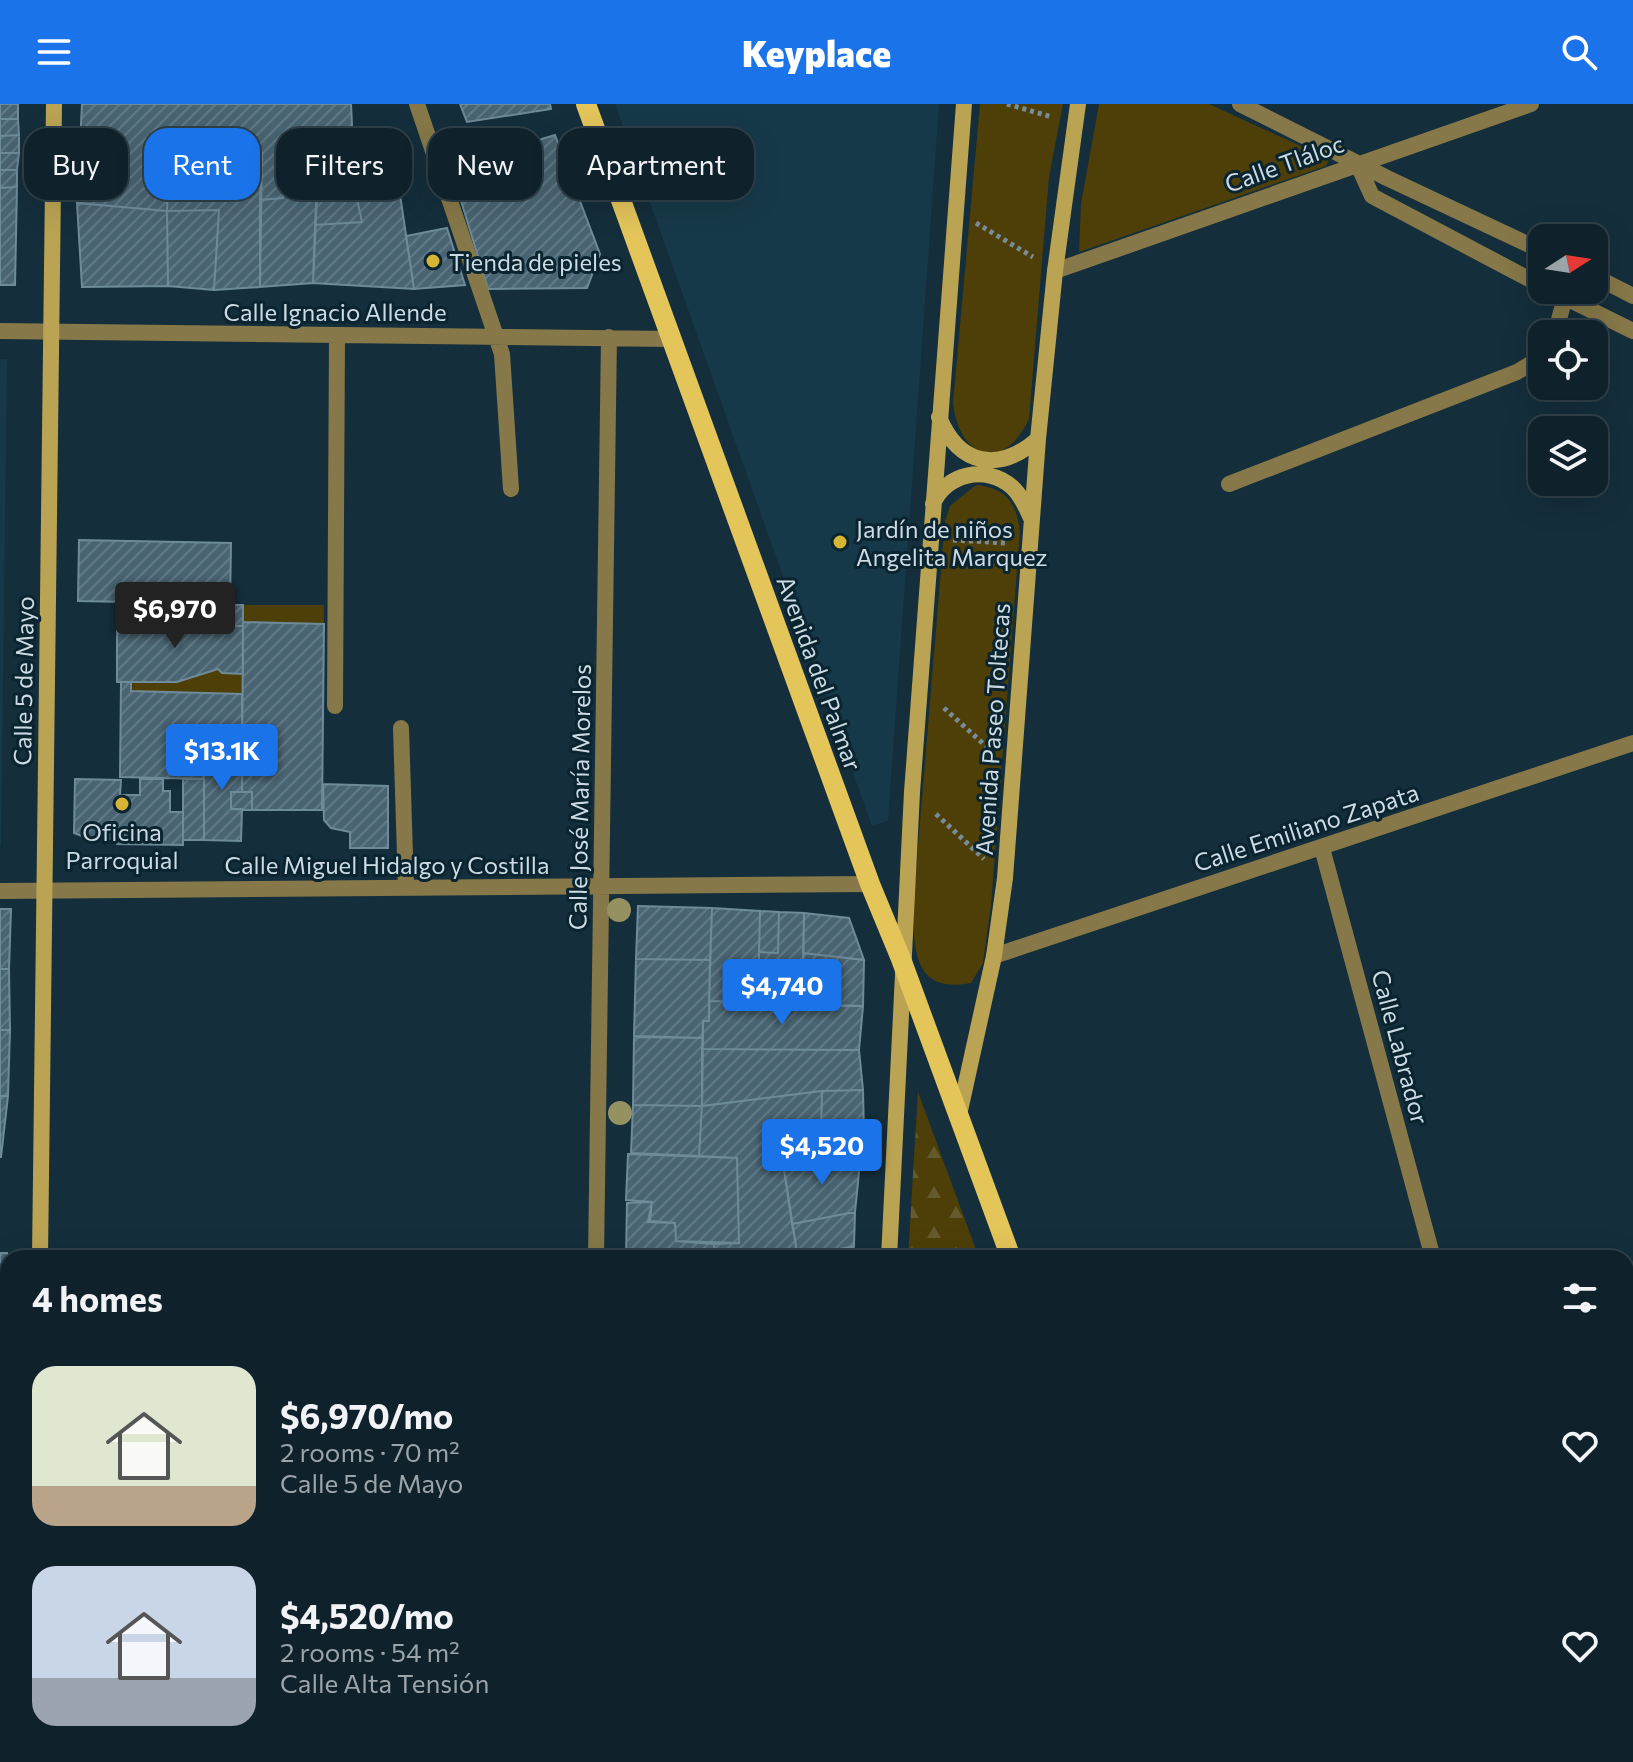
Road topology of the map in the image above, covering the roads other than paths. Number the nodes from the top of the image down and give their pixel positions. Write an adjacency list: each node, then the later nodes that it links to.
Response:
1 (54, 104): 17 (street, Calle 5 de Mayo)
2 (417, 104): 19 (street)
3 (586, 104): 21 (main road, Avenida del Palmar)
4 (964, 104): 23 (street)
5 (1078, 104): 10 (street, Avenida Paseo Toltecas)
6 (1240, 104): 8 (street)
7 (1531, 104): 8 (street, Calle Tláloc)
8 (1357, 163): 9 (street); 10 (street, Calle Tláloc); 11 (street)
9 (1528, 244)
10 (1055, 271): 24 (street, Avenida Paseo Toltecas)
11 (1528, 279)
12 (1608, 283): 13 (street)
13 (1633, 296)
14 (1583, 304): 16 (street)
15 (0, 331): 17 (street, Calle Ignacio Allende)
16 (1633, 331)
17 (51, 332): 18 (street, Calle Ignacio Allende); 37 (street, Calle 5 de Mayo)
18 (337, 336): 19 (street, Calle Ignacio Allende); 29 (street)
19 (497, 336): 20 (street, Calle Ignacio Allende); 26 (street)
20 (609, 337): 21 (street, Calle Ignacio Allende); 35 (street, Calle José María Morelos)
21 (671, 339): 33 (main road, Avenida del Palmar)
22 (1528, 365): 25 (street)
23 (938, 415): 24 (street); 27 (street)
24 (1038, 439): 28 (street, Avenida Paseo Toltecas)
25 (1229, 484)
26 (511, 489)
27 (930, 509): 28 (street); 39 (street)
28 (1032, 520): 38 (street, Avenida Paseo Toltecas)
29 (335, 706)
30 (401, 728): 34 (street)
31 (1633, 743): 32 (street, Calle Emiliano Zapata)
32 (1322, 848): 38 (street, Calle Emiliano Zapata); 45 (street, Calle Labrador)
33 (870, 884): 35 (street, Calle Miguel Hidalgo y Costilla); 39 (main road, Avenida del Palmar)
34 (406, 887): 35 (street, Calle Miguel Hidalgo y Costilla); 37 (street, Calle Miguel Hidalgo y Costilla)
35 (602, 887): 42 (street, Calle José María Morelos)
36 (0, 891): 37 (street, Calle Miguel Hidalgo y Costilla)
37 (44, 891): 41 (street, Calle 5 de Mayo)
38 (994, 956): 40 (street, Avenida Paseo Toltecas)
39 (901, 959): 40 (main road, Avenida del Palmar); 43 (street)
40 (959, 1115): 44 (main road, Avenida del Palmar)
41 (40, 1250)
42 (596, 1250)
43 (889, 1250)
44 (1008, 1250)
45 (1431, 1250)

